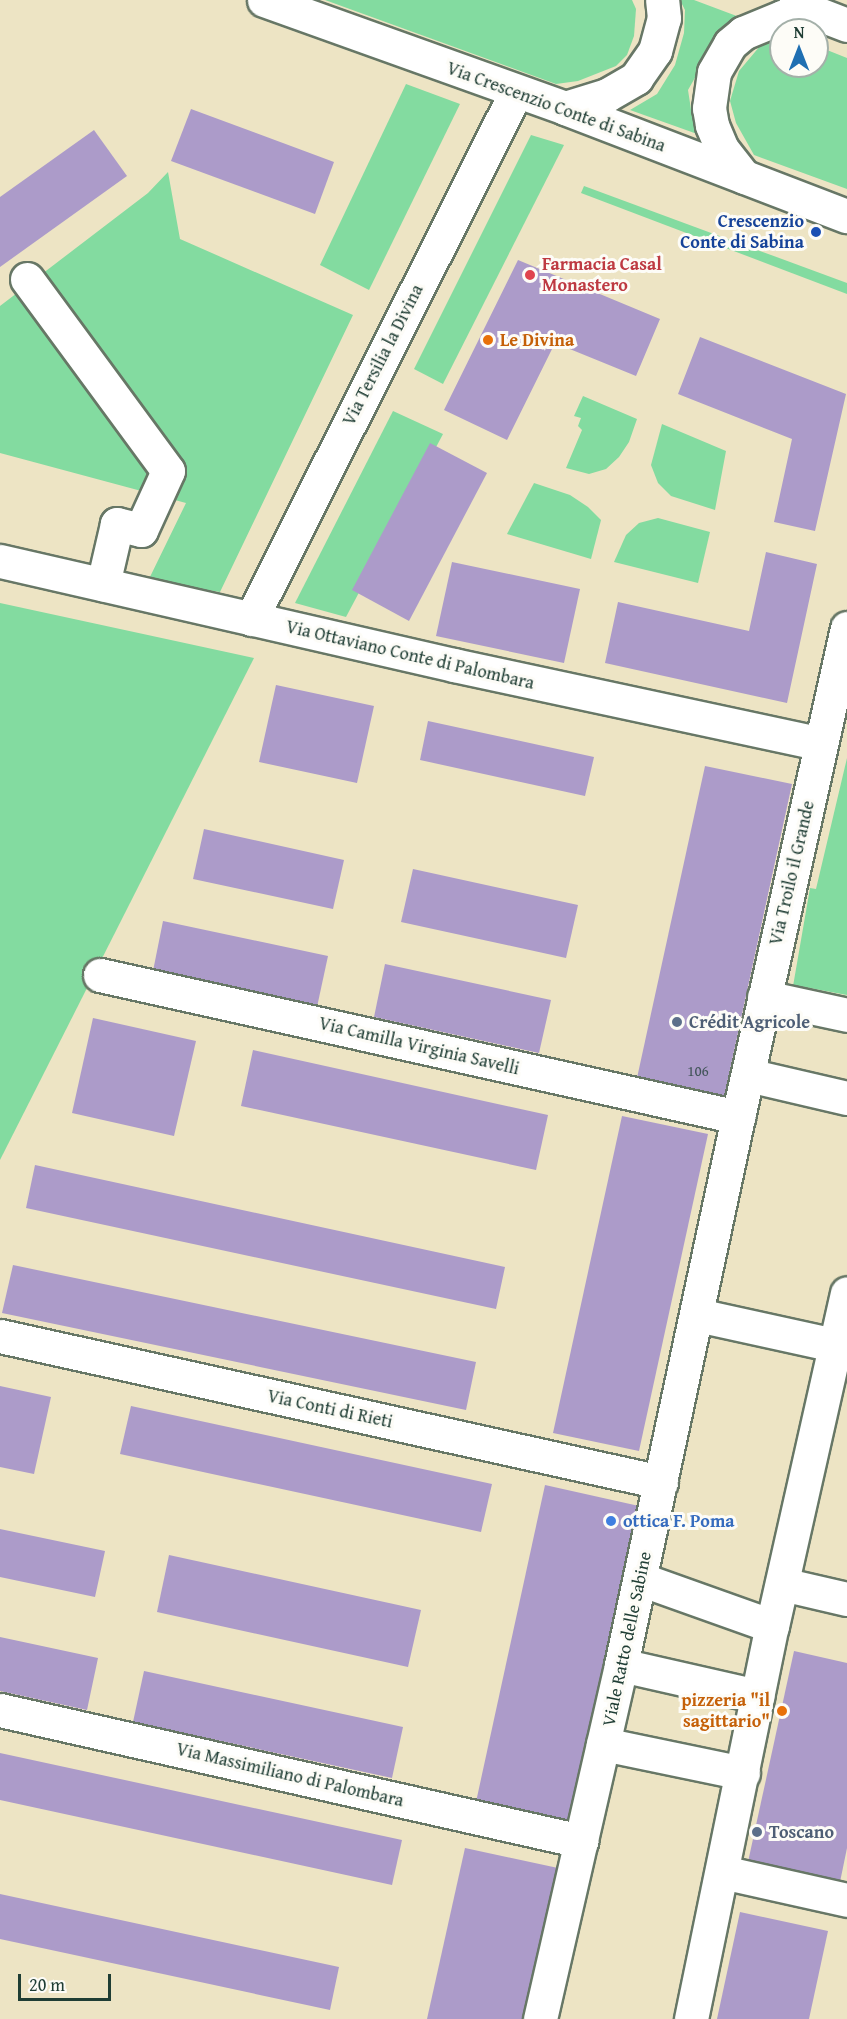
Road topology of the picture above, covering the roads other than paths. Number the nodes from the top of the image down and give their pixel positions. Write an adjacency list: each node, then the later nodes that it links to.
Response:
1 (264, 0): 6 (street, Via Crescenzio Conte di Sabina)
2 (662, 0): 7 (street)
3 (783, 0): 4 (street)
4 (815, 13): 5 (street); 8 (street)
5 (847, 25)
6 (516, 92): 7 (street, Via Crescenzio Conte di Sabina); 13 (street, Via Tersilia la Divina)
7 (565, 108): 8 (street, Via Crescenzio Conte di Sabina)
8 (744, 177): 9 (street, Via Crescenzio Conte di Sabina)
9 (847, 216)
10 (27, 279): 12 (street)
11 (0, 561): 12 (street, Via Ottaviano Conte di Palombara)
12 (103, 584): 13 (street, Via Ottaviano Conte di Palombara)
13 (251, 619): 15 (street, Via Ottaviano Conte di Palombara)
14 (847, 628): 15 (street, Via Troilo il Grande)
15 (821, 744): 17 (street, Via Troilo il Grande)
16 (100, 975): 21 (street, Via Camilla Virginia Savelli)
17 (764, 997): 18 (street); 19 (street, Via Troilo il Grande)
18 (847, 1016)
19 (748, 1075): 20 (street); 21 (street, Via Troilo il Grande)
20 (847, 1098)
21 (738, 1117): 23 (street, Viale Ratto delle Sabine)
22 (847, 1293): 25 (street)
23 (696, 1315): 25 (street); 26 (street, Viale Ratto delle Sabine)
24 (0, 1336): 26 (street, Via Conti di Rieti)
25 (835, 1345): 28 (street)
26 (661, 1482): 27 (street, Viale Ratto delle Sabine)
27 (640, 1579): 30 (street); 31 (street, Viale Ratto delle Sabine)
28 (782, 1584): 29 (street); 30 (street)
29 (847, 1599)
30 (772, 1626): 32 (street)
31 (621, 1665): 32 (street); 34 (street, Viale Ratto delle Sabine)
32 (758, 1696): 35 (street)
33 (0, 1710): 36 (street, Via Massimiliano di Palombara)
34 (603, 1744): 35 (street); 36 (street, Viale Ratto delle Sabine)
35 (743, 1773): 37 (street)
36 (581, 1841): 39 (street, Viale Ratto delle Sabine)
37 (722, 1872): 38 (street); 40 (street)
38 (847, 1900)
39 (540, 2019)
40 (691, 2019)

